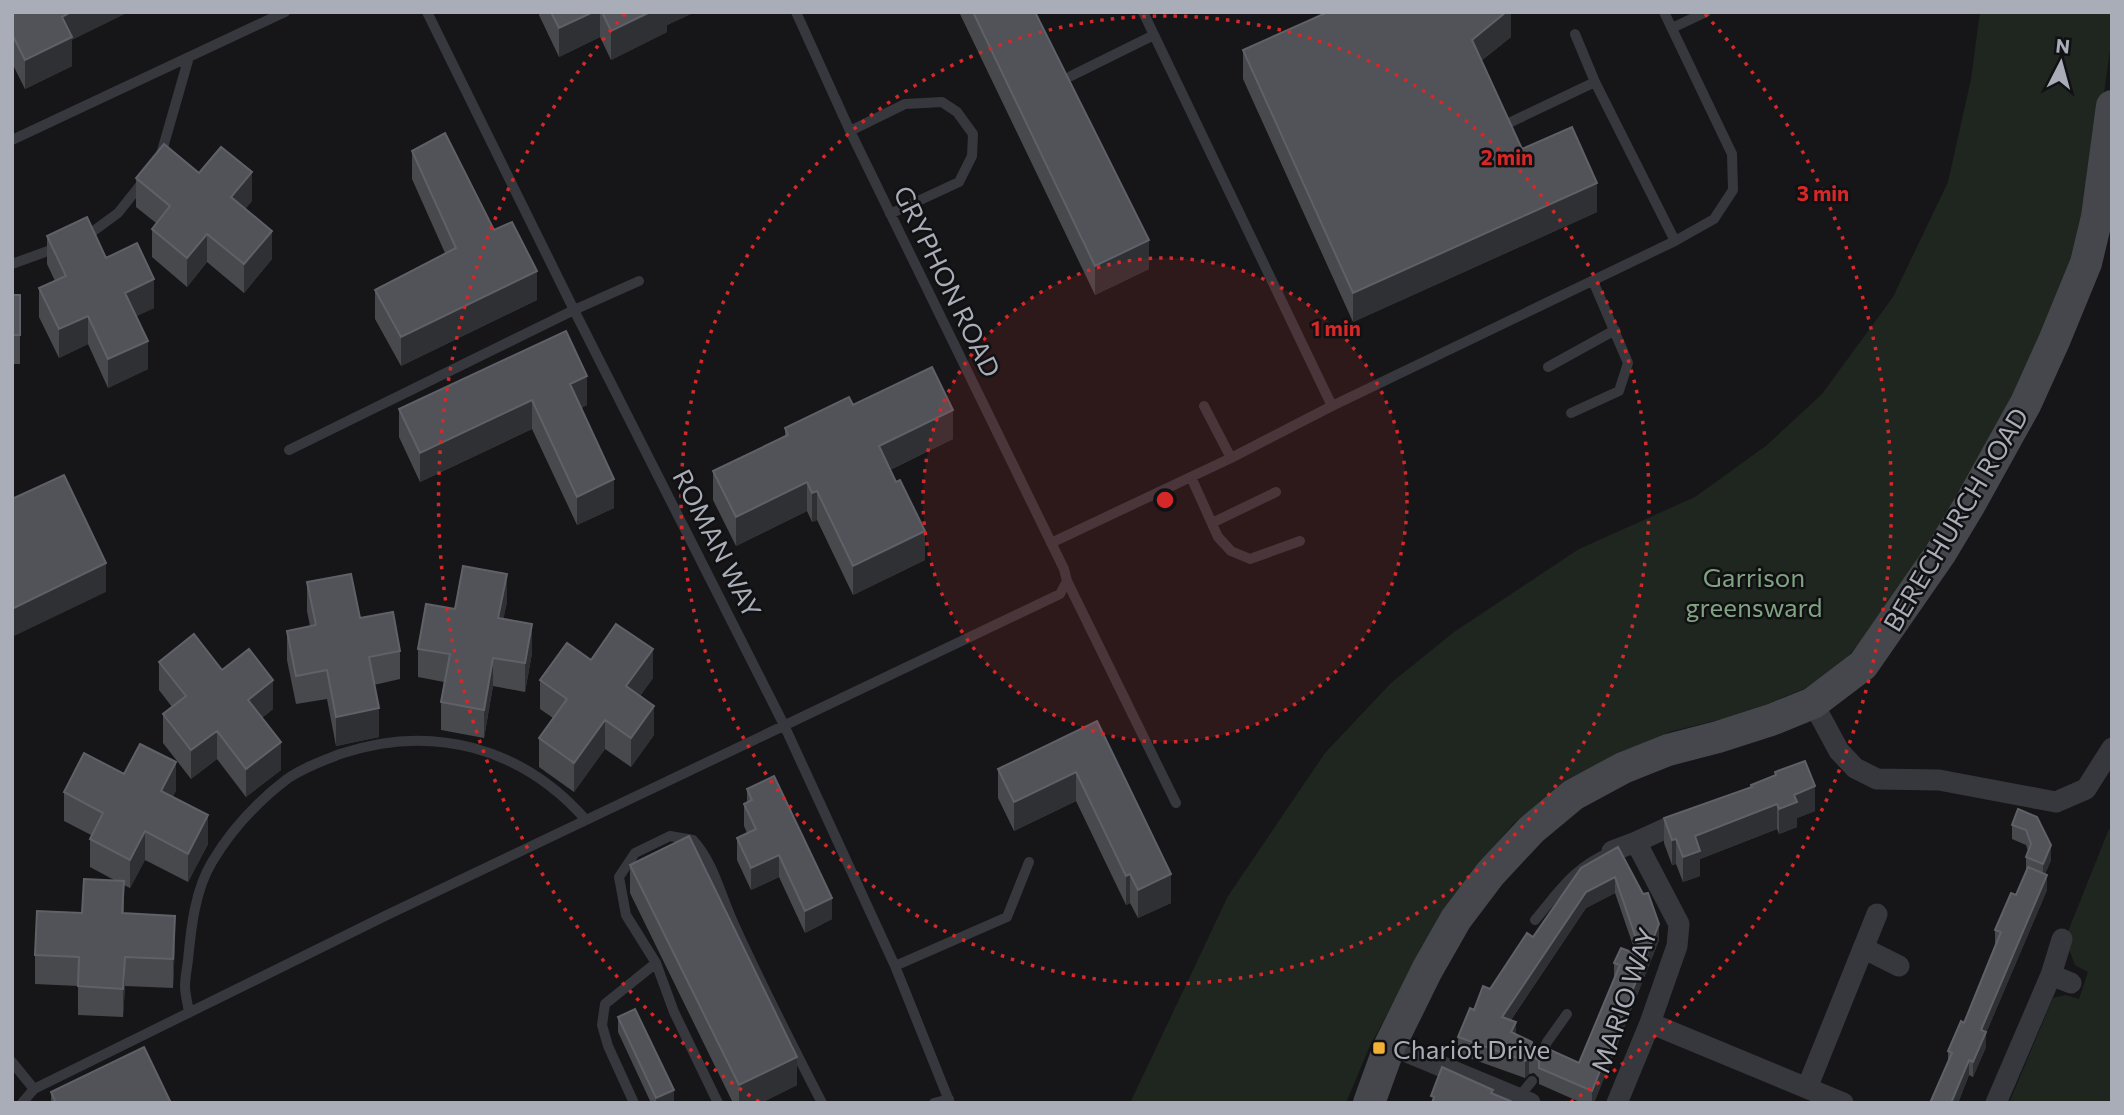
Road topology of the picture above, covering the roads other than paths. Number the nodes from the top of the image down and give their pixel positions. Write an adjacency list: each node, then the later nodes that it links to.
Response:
1 (285, 12): 10 (lane)
2 (428, 12): 22 (lane, ROMAN WAY)
3 (796, 12): 15 (lane, GRYPHON ROAD)
4 (1143, 12): 9 (lane)
5 (1664, 12): 7 (lane)
6 (1706, 12): 7 (lane)
7 (1672, 29): 18 (lane)
8 (1575, 34): 12 (lane)
9 (1154, 35): 11 (lane); 26 (lane)
10 (189, 57): 16 (lane); 19 (lane)
11 (1071, 76)
12 (1595, 82): 14 (lane); 18 (lane)
13 (2112, 106): 36 (street, BERECHURCH ROAD)
14 (1511, 122)
15 (850, 131): 17 (lane, GRYPHON ROAD); 17 (lane)
16 (12, 140)
17 (890, 214): 34 (lane, GRYPHON ROAD)
18 (1675, 241): 21 (lane)
19 (12, 264)
20 (639, 281): 22 (lane)
21 (1593, 281): 23 (lane); 26 (lane)
22 (574, 310): 28 (lane); 37 (lane, ROMAN WAY)
23 (1615, 330): 24 (lane); 27 (lane)
24 (1548, 367)
25 (1204, 406): 29 (lane)
26 (1332, 406): 29 (lane)
27 (1571, 413)
28 (289, 450)
29 (1231, 458): 30 (lane)
30 (1191, 477): 32 (lane); 34 (lane)
31 (1276, 492): 32 (lane)
32 (1212, 523): 33 (lane)
33 (1300, 541)
34 (1051, 543): 35 (lane, GRYPHON ROAD)
35 (1067, 581): 37 (lane); 39 (lane)
36 (1813, 703): 38 (street); 57 (street, BERECHURCH ROAD)
37 (784, 725): 40 (lane); 50 (lane, ROMAN WAY)
38 (2112, 748)
39 (1176, 803)
40 (586, 820): 54 (lane); 54 (lane)
41 (1671, 826): 42 (street)
42 (1636, 842): 43 (street); 56 (street, MARIO WAY)
43 (1612, 851): 46 (lane)
44 (1029, 862): 50 (lane)
45 (1877, 914): 48 (street)
46 (1535, 920)
47 (2063, 939): 52 (street)
48 (1863, 948): 51 (street); 61 (street)
49 (656, 963): 66 (lane); 67 (lane); 68 (lane)
50 (895, 966): 64 (lane, ROMAN WAY)
51 (1899, 966)
52 (2051, 975): 53 (street); 73 (street)
53 (2071, 983)
54 (189, 1013): 62 (lane)
55 (1567, 1014): 58 (lane)
56 (1650, 1023): 61 (street); 71 (street, MARIO WAY)
57 (1391, 1045): 63 (street); 70 (street, BERECHURCH ROAD)
58 (1539, 1061)
59 (12, 1062): 62 (lane)
60 (1532, 1081): 63 (lane)
61 (1807, 1088): 72 (street)
62 (34, 1089): 65 (lane)
63 (1524, 1100)
64 (950, 1101): 69 (lane)
65 (22, 1103)
66 (634, 1103)
67 (718, 1103)
68 (822, 1103)
69 (934, 1103)
70 (1369, 1103)
71 (1617, 1103)
72 (1843, 1103)
73 (1996, 1103)

